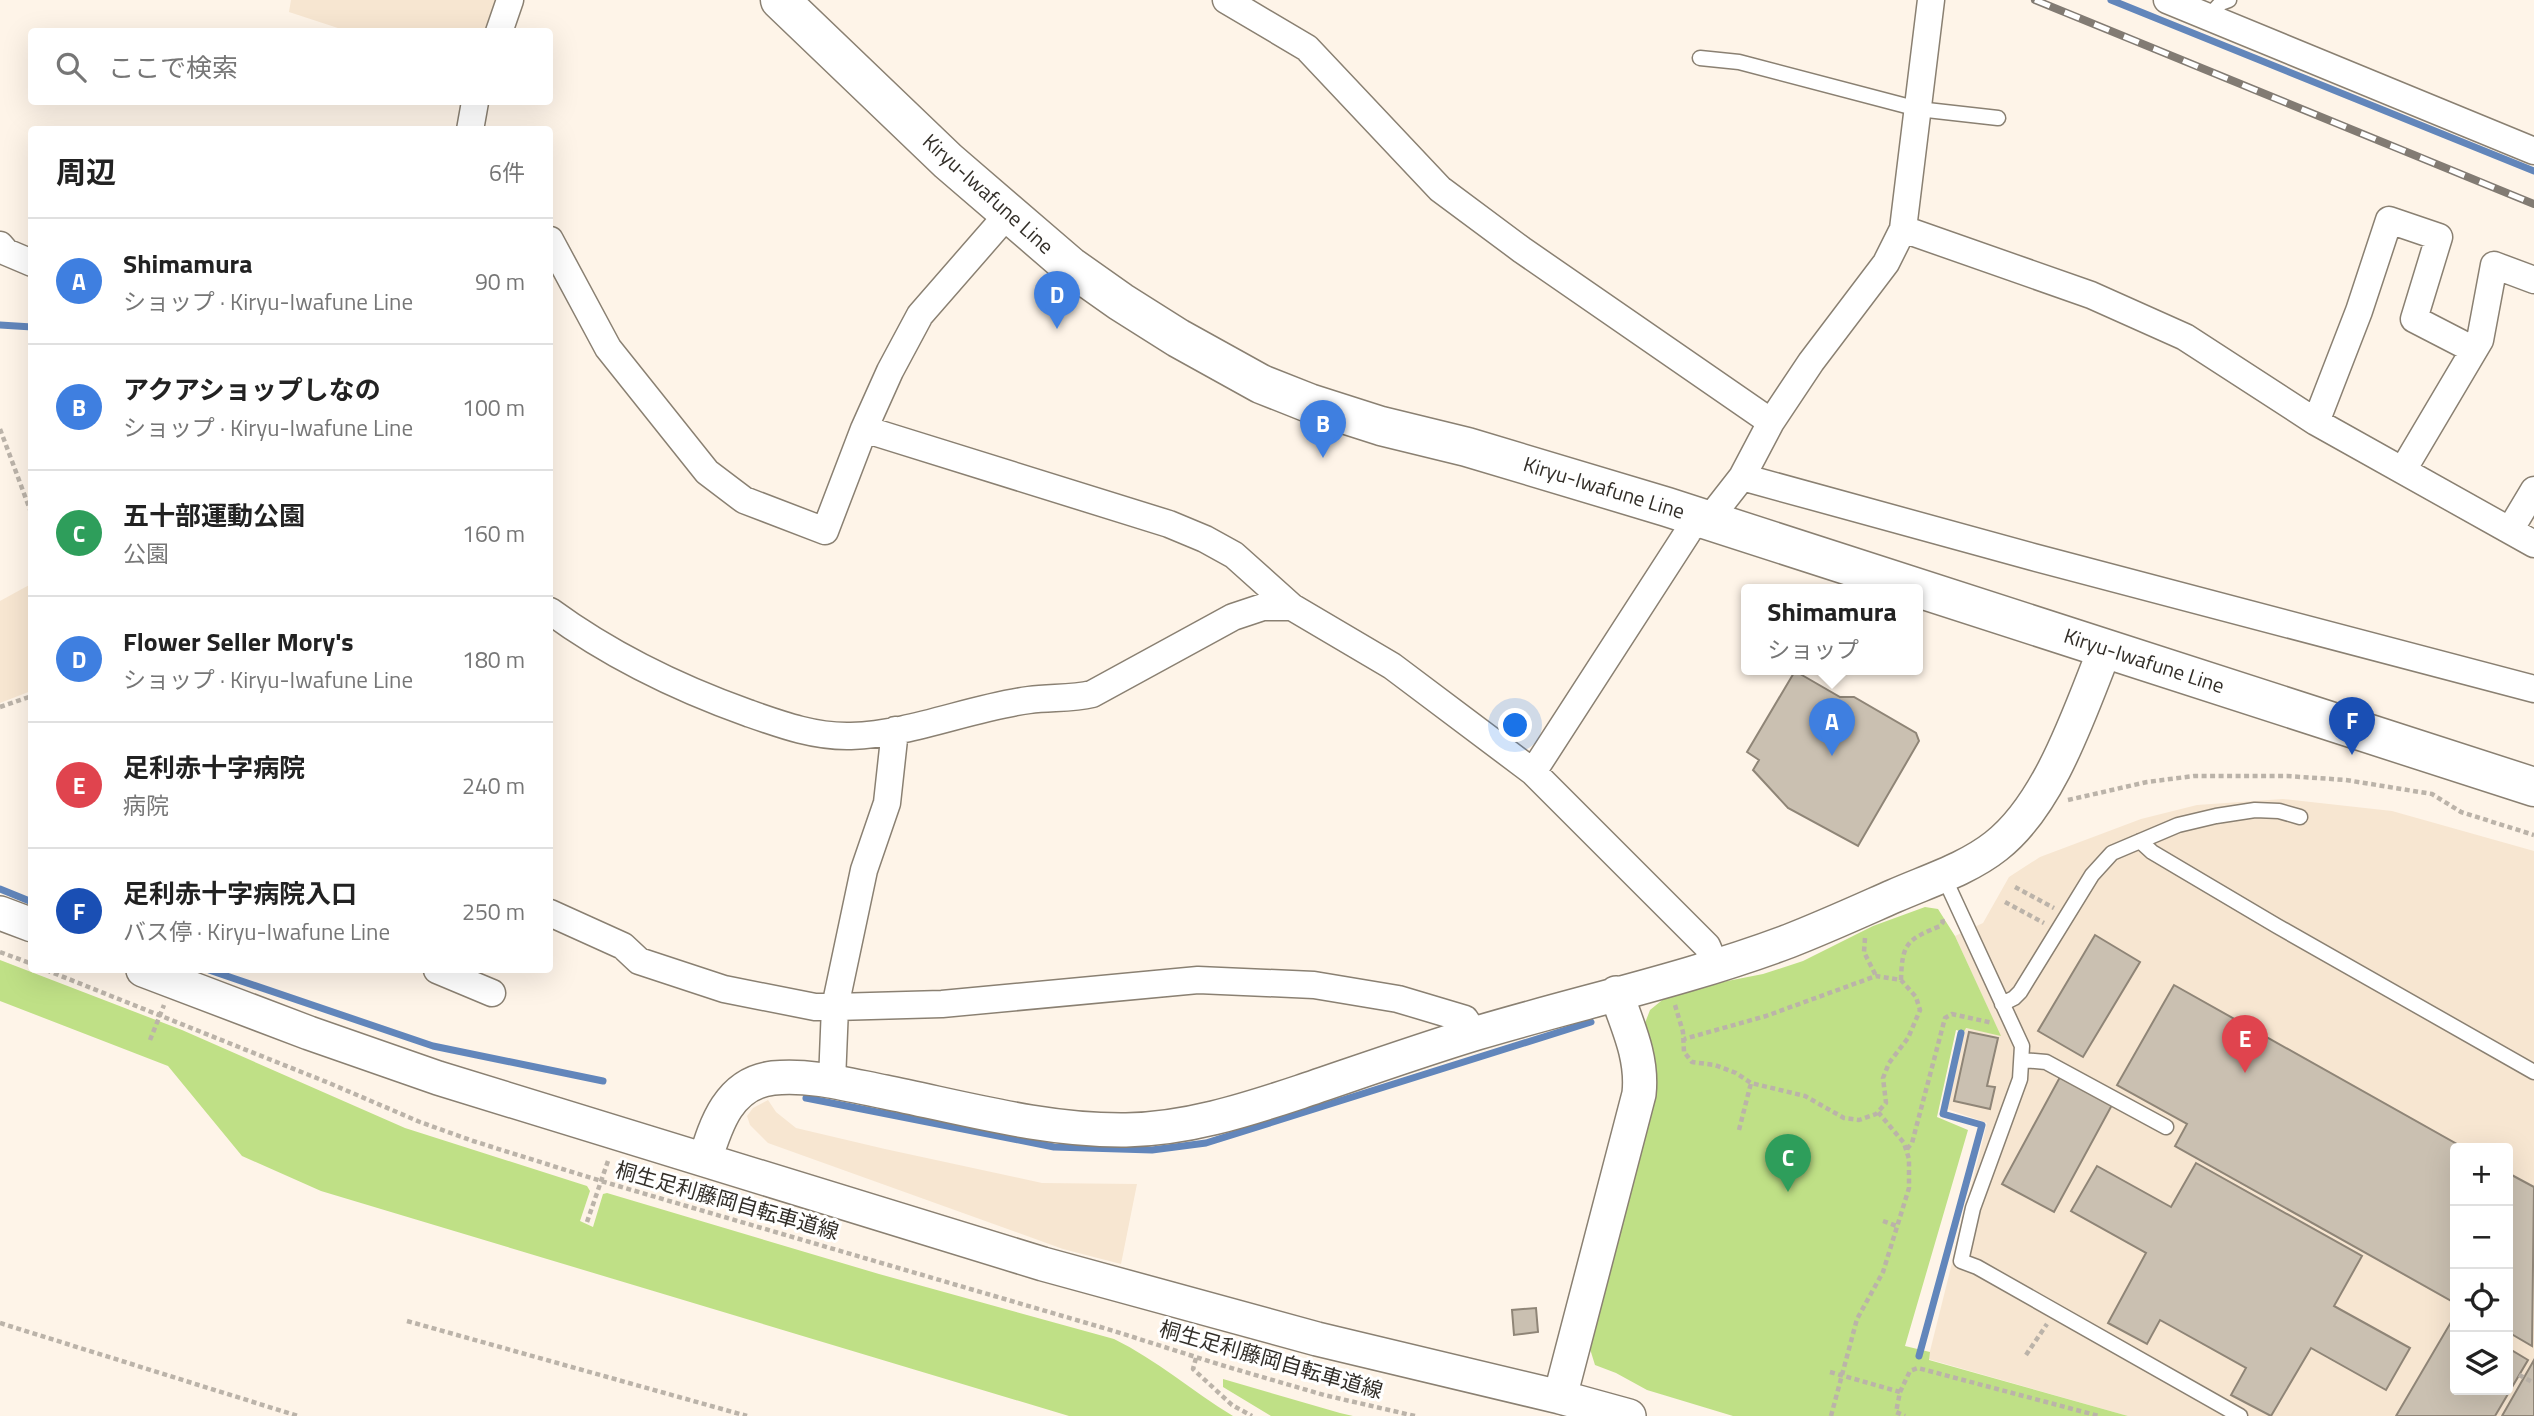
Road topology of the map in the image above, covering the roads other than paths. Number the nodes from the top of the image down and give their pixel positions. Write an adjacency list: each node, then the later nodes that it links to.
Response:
1 (510, 0): 8 (street)
2 (780, 0): 15 (main road, Kiryu-Iwafune Line)
3 (1226, 0): 22 (street)
4 (1931, 0): 11 (street)
5 (2167, 0): 7 (street)
6 (2229, 0): 7 (lane)
7 (2208, 16): 14 (street)
8 (500, 28)
9 (1700, 58): 11 (lane)
10 (474, 105): 13 (street)
11 (1918, 109): 12 (lane); 16 (street)
12 (1998, 118)
13 (471, 126)
14 (2534, 151)
15 (1007, 214): 24 (street); 28 (main road, Kiryu-Iwafune Line)
16 (1903, 229): 22 (street); 23 (street)
17 (0, 245): 19 (street)
18 (553, 246): 24 (street)
19 (28, 262)
20 (2534, 280): 21 (street)
21 (2474, 350): 23 (street); 25 (street)
22 (1772, 422): 26 (street)
23 (2316, 422): 25 (street)
24 (864, 429): 33 (street)
25 (2403, 470): 29 (street)
26 (1742, 477): 28 (street); 36 (street)
27 (2534, 490): 29 (street)
28 (1704, 519): 31 (main road, Kiryu-Iwafune Line); 38 (street)
29 (2510, 530): 30 (street)
30 (2534, 544)
31 (1904, 584)
32 (1923, 590): 35 (main road, Kiryu-Iwafune Line)
33 (1292, 607): 37 (street); 38 (street)
34 (553, 613): 37 (street)
35 (2105, 649): 39 (main road, Kiryu-Iwafune Line); 42 (street)
36 (2534, 689)
37 (895, 730): 53 (street)
38 (1533, 772): 46 (street)
39 (2534, 787)
40 (2300, 817): 41 (lane)
41 (2140, 841): 52 (lane); 56 (lane)
42 (1943, 875): 46 (street); 52 (lane)
43 (0, 913): 45 (street)
44 (553, 914): 53 (street)
45 (28, 924)
46 (1715, 965): 50 (street)
47 (146, 973): 51 (street)
48 (444, 973): 49 (street)
49 (492, 993)
50 (1616, 993): 54 (street); 60 (street)
51 (171, 994): 59 (street)
52 (2002, 1004): 55 (lane)
53 (835, 1007): 54 (street); 57 (street)
54 (1475, 1034): 57 (street)
55 (2022, 1060): 58 (lane); 62 (lane)
56 (2534, 1072)
57 (832, 1081): 59 (street)
58 (2166, 1127)
59 (705, 1160): 60 (street)
60 (1560, 1397): 61 (street)
61 (1629, 1416)
62 (2240, 1416)

